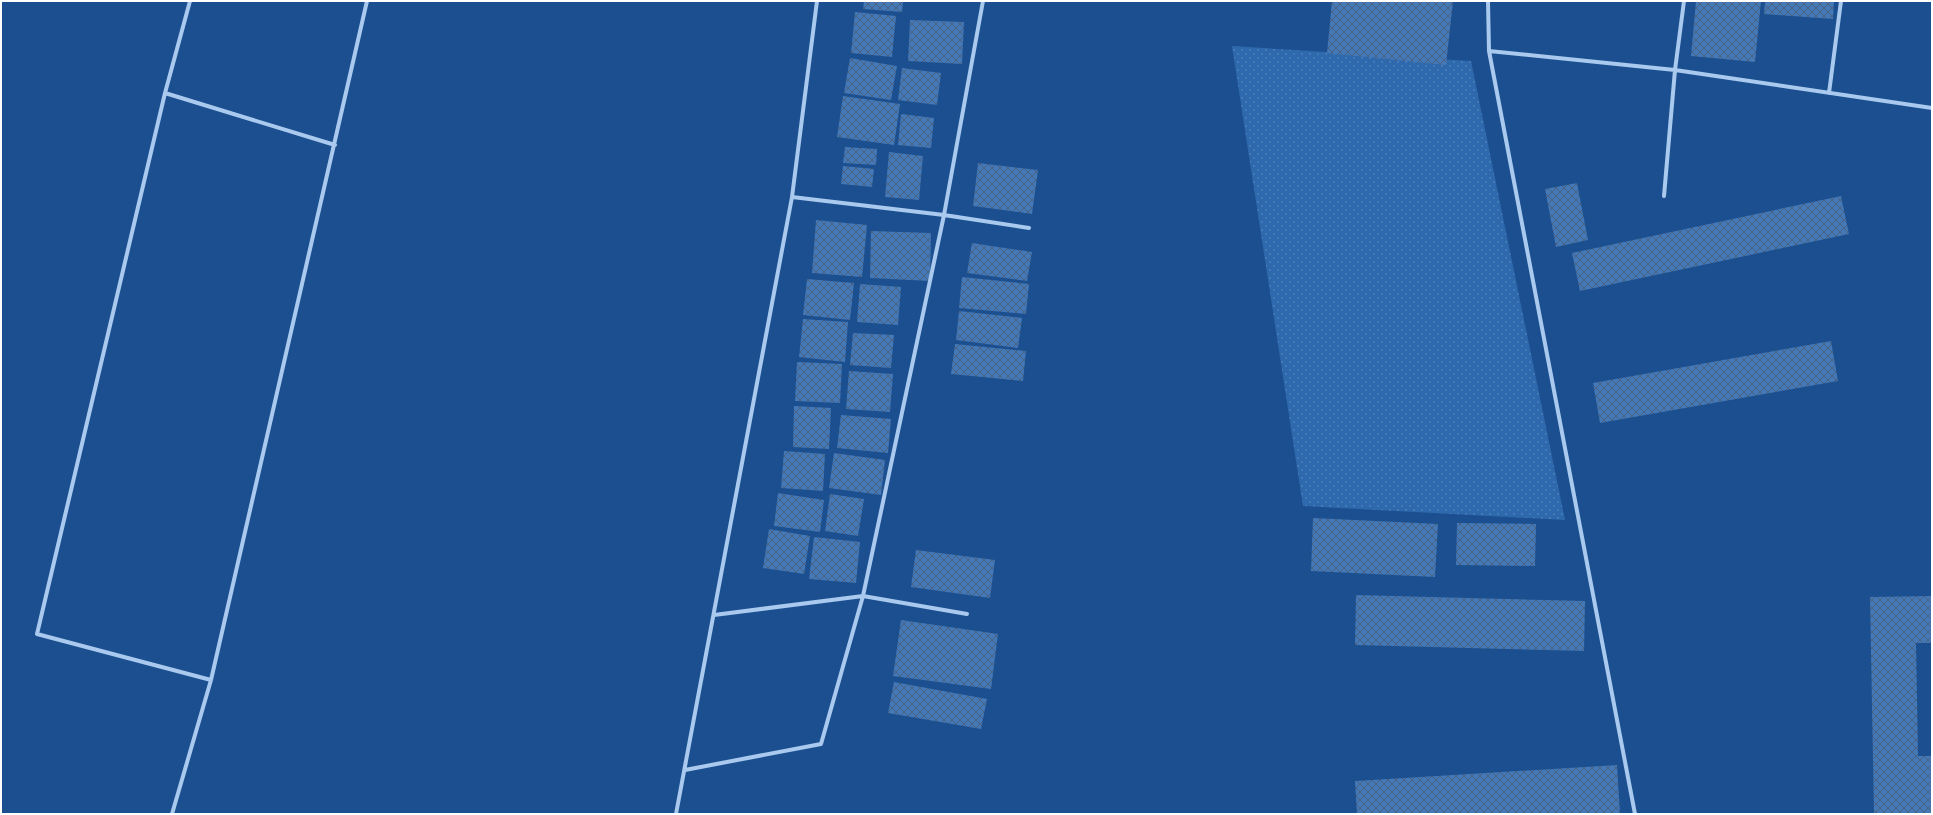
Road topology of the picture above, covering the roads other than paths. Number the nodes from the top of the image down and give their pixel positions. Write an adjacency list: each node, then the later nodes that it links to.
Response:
1 (190, 1): 10 (street)
2 (367, 1): 13 (street)
3 (817, 1): 15 (street)
4 (983, 1): 16 (street)
5 (1488, 1): 8 (street)
6 (1684, 1): 9 (street)
7 (1841, 1): 11 (street)
8 (1489, 51): 9 (street); 25 (street)
9 (1675, 70): 11 (street); 14 (street)
10 (165, 93): 13 (street); 21 (street)
11 (1829, 94): 12 (street)
12 (1932, 108)
13 (335, 145): 21 (street)
14 (1664, 196)
15 (792, 197): 16 (street); 20 (street)
16 (944, 215): 17 (street); 18 (street)
17 (1029, 228)
18 (863, 596): 19 (street); 20 (street); 22 (street)
19 (966, 614)
20 (714, 615): 22 (street)
21 (211, 680): 23 (street)
22 (685, 770): 24 (street)
23 (172, 814)
24 (676, 814)
25 (1635, 814)

